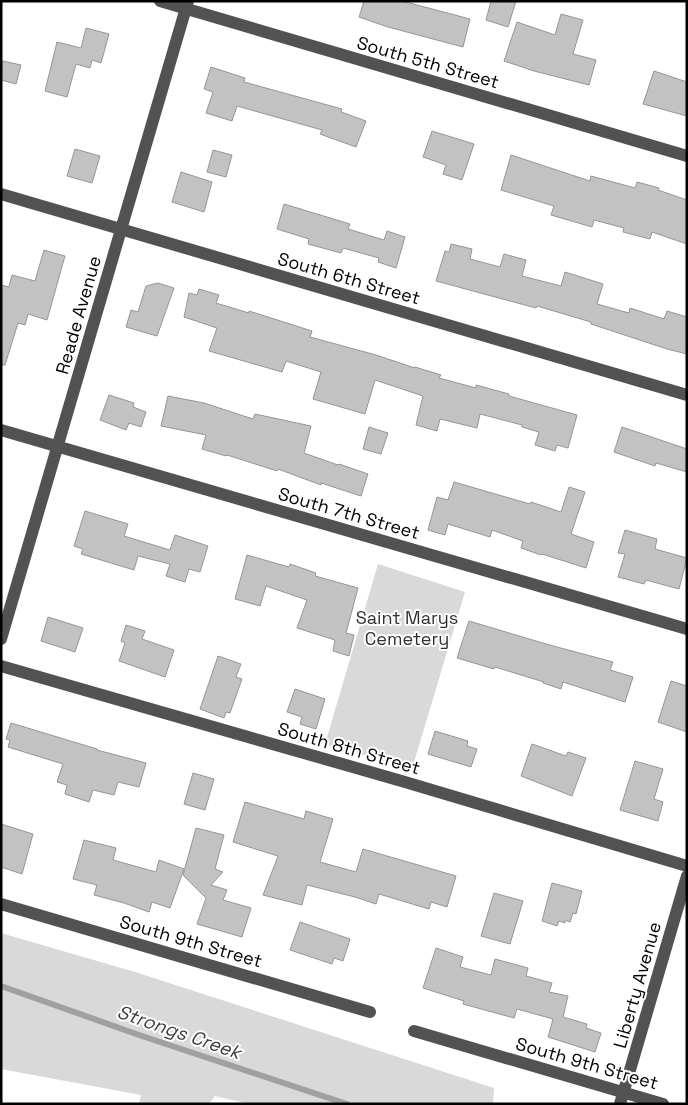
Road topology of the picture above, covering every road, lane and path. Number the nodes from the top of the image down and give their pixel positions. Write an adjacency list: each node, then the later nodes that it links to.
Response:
1 (160, 1): 2 (street, South 5th Street)
2 (187, 5): 3 (street, South 5th Street); 5 (street, Reade Avenue)
3 (687, 156)
4 (1, 194): 5 (street, South 6th Street)
5 (121, 230): 6 (street, South 6th Street); 8 (street, Reade Avenue)
6 (687, 395)
7 (1, 430): 8 (street, South 7th Street)
8 (57, 446): 9 (street, South 7th Street); 10 (street, Reade Avenue)
9 (687, 629)
10 (1, 639)
11 (1, 666): 12 (street, South 8th Street)
12 (687, 866)
13 (687, 876): 17 (street, Liberty Avenue)
14 (1, 904): 15 (street, South 9th Street)
15 (370, 1012)
16 (414, 1031): 17 (street, South 9th Street)
17 (622, 1098): 18 (street, South 9th Street)
18 (663, 1104)

